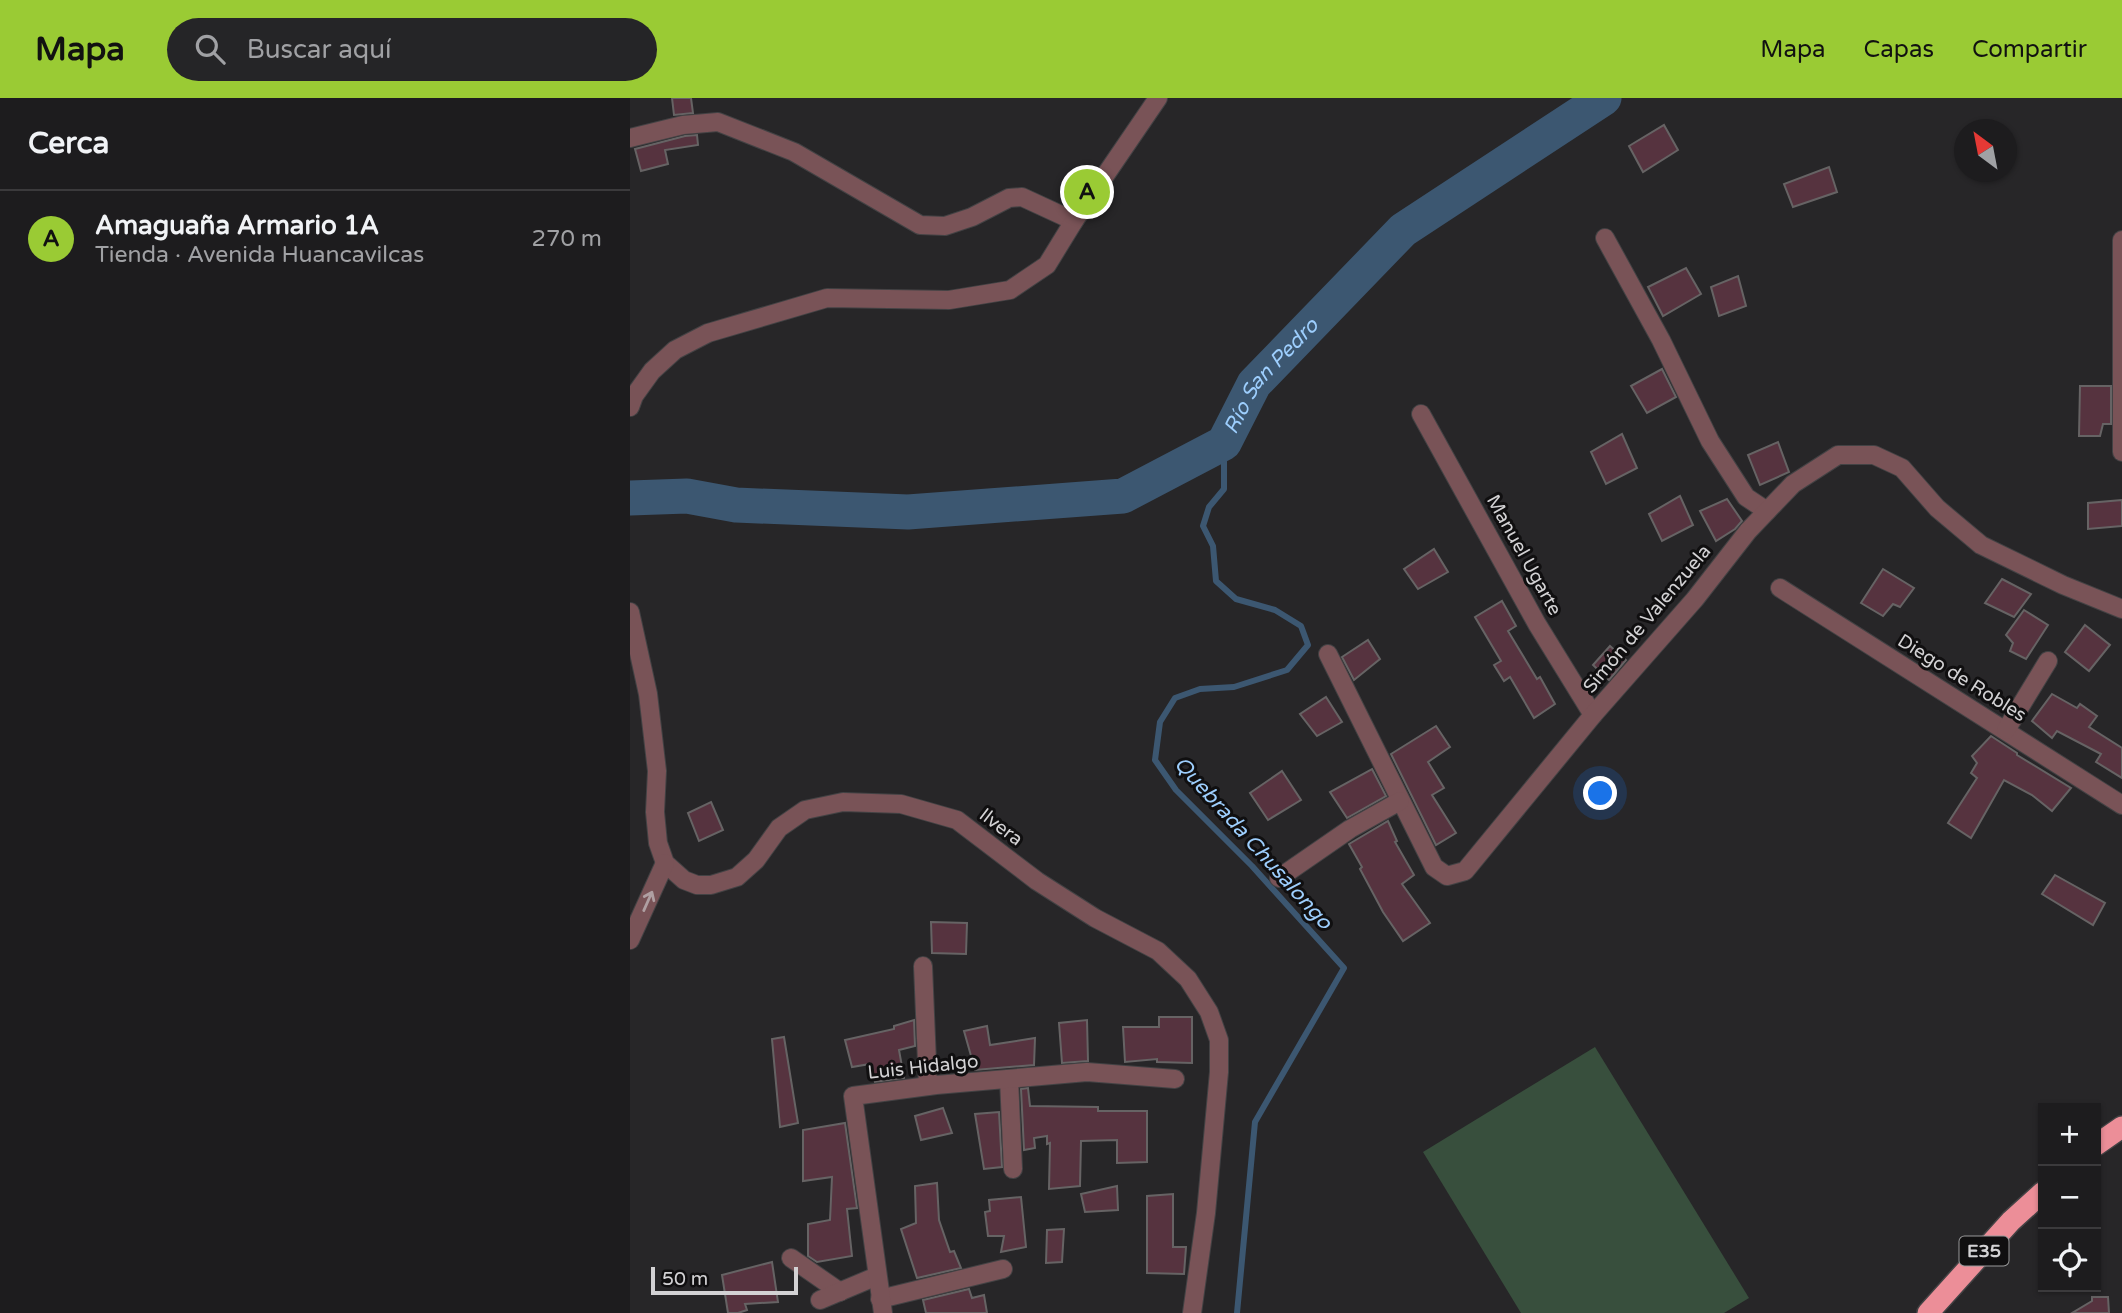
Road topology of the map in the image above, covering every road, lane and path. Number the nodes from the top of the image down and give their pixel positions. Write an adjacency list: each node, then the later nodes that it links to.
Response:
1 (1158, 98): 3 (street)
2 (630, 138): 3 (street)
3 (1074, 221): 6 (street)
4 (1605, 237): 9 (street)
5 (2122, 240): 8 (street)
6 (630, 407)
7 (1421, 414): 15 (street, Manuel Ugarte)
8 (2122, 452)
9 (1767, 512): 11 (street, Simón de Valenzuela); 15 (street, Simón de Valenzuela)
10 (1780, 588): 16 (street, Diego de Robles)
11 (2122, 608)
12 (630, 612): 19 (street)
13 (1328, 654): 17 (street, Simón de Valenzuela)
14 (2048, 661): 16 (street)
15 (1593, 715): 17 (street, Simón de Valenzuela)
16 (2006, 730): 18 (street, Diego de Robles)
17 (1400, 801): 20 (street)
18 (2122, 805)
19 (665, 863): 21 (street, one-way to 19); 36 (street, Ilvera)
20 (1279, 878)
21 (630, 940)
22 (923, 967): 25 (street)
23 (1009, 1079): 24 (street, Luis Hidalgo); 25 (street, Luis Hidalgo); 28 (street)
24 (1175, 1079)
25 (928, 1086): 32 (street, Luis Hidalgo)
26 (2122, 1127): 27 (highway)
27 (2101, 1142)
28 (1013, 1168)
29 (2038, 1197): 37 (highway, E35)
30 (791, 1258): 33 (street)
31 (1003, 1269): 35 (street)
32 (877, 1276): 33 (street); 35 (street, Luis Hidalgo)
33 (840, 1292): 34 (street)
34 (820, 1300)
35 (882, 1306)
36 (1192, 1313)
37 (1928, 1313)

